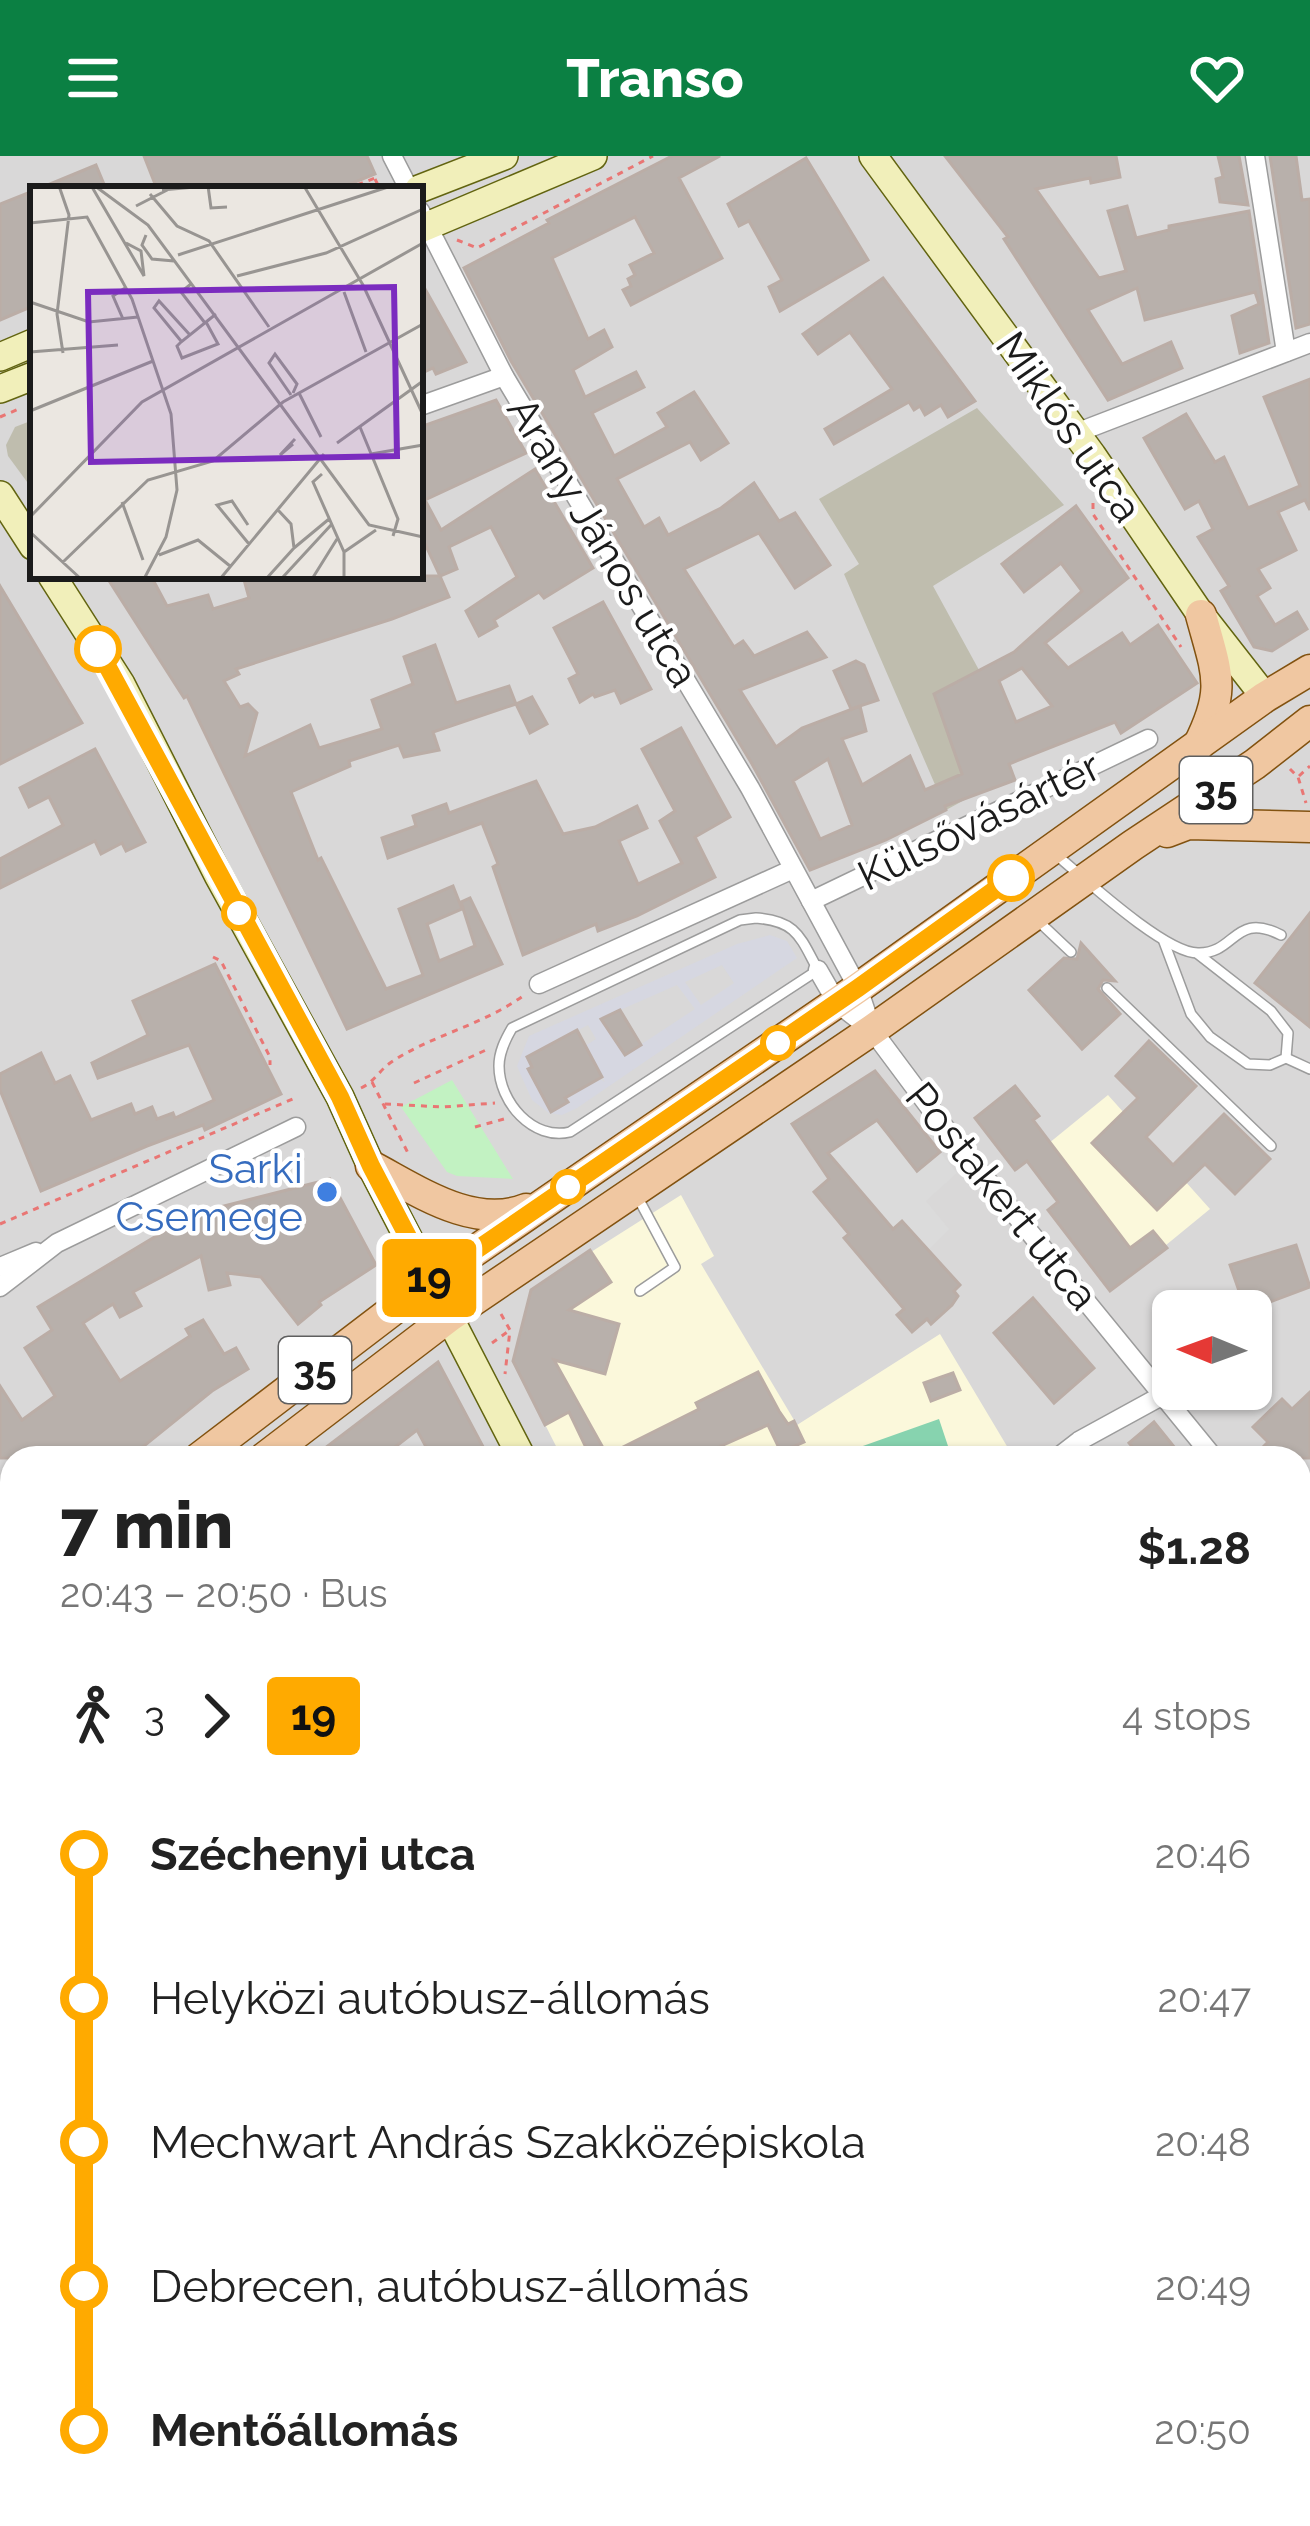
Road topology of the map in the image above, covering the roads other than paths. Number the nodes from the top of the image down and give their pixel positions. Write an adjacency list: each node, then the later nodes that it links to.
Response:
1 (504, 156): 5 (street)
2 (593, 156): 6 (street)
3 (873, 156): 15 (street, Miklós utca)
4 (1256, 156): 9 (street)
5 (423, 187)
6 (423, 222): 11 (street, Arany János utca)
7 (1310, 343): 9 (street)
8 (30, 344): 10 (street)
9 (1286, 352): 15 (street)
10 (0, 357)
11 (504, 376): 14 (street); 28 (street, Arany János utca)
12 (30, 377): 13 (street)
13 (0, 388)
14 (423, 405)
15 (1076, 434): 19 (street, Miklós utca)
16 (0, 495): 17 (street)
17 (30, 541)
18 (54, 579): 45 (street)
19 (1201, 615): 21 (street, Miklós utca); 24 (main road)
20 (1310, 670): 21 (main road, Külsővásártér)
21 (1265, 697): 22 (main road); 24 (main road, Külsővásártér / 35)
22 (1307, 727): 26 (main road, Külsővásártér / 35)
23 (1148, 740): 30 (street, Külsővásártér)
24 (1198, 746): 27 (main road, Külsővásártér / 35)
25 (1310, 827): 26 (main road)
26 (1133, 844): 29 (main road, Külsővásártér / 35)
27 (1050, 849): 29 (lane); 39 (main road, Külsővásártér / 35)
28 (793, 868): 30 (street, Külsővásártér); 37 (street, Külsővásártér)
29 (1084, 879): 31 (main road, Külsővásártér / 35); 33 (lane)
30 (811, 901): 39 (street, Külsővásártér)
31 (1033, 916): 34 (lane); 40 (main road, Külsővásártér / 35)
32 (1281, 935): 35 (lane)
33 (1164, 942): 35 (lane); 41 (lane)
34 (1071, 952)
35 (1198, 954): 41 (lane)
36 (809, 967): 36 (lane); 39 (street)
37 (539, 984)
38 (1107, 988): 44 (lane)
39 (847, 995): 40 (street, Postakert utca); 47 (main road, Külsővásártér / 35)
40 (872, 1030): 46 (main road, Külsővásártér / 35); 54 (street, Postakert utca)
41 (1286, 1058): 42 (lane)
42 (1310, 1069)
43 (296, 1127): 48 (street)
44 (1271, 1146)
45 (371, 1166): 47 (main road); 50 (street)
46 (635, 1191): 52 (lane); 53 (main road, Külsővásártér / 35)
47 (554, 1197): 50 (main road, Külsővásártér / 35)
48 (57, 1243): 49 (street); 51 (street)
49 (0, 1267)
50 (431, 1281): 53 (street); 57 (main road, 35)
51 (0, 1287)
52 (640, 1291)
53 (450, 1316): 58 (main road, 35); 59 (street)
54 (1152, 1382)
55 (1152, 1400): 60 (street)
56 (1175, 1410): 61 (street, Postakert utca)
57 (215, 1446)
58 (280, 1446)
59 (516, 1446)
60 (1072, 1446)
61 (1204, 1446)

